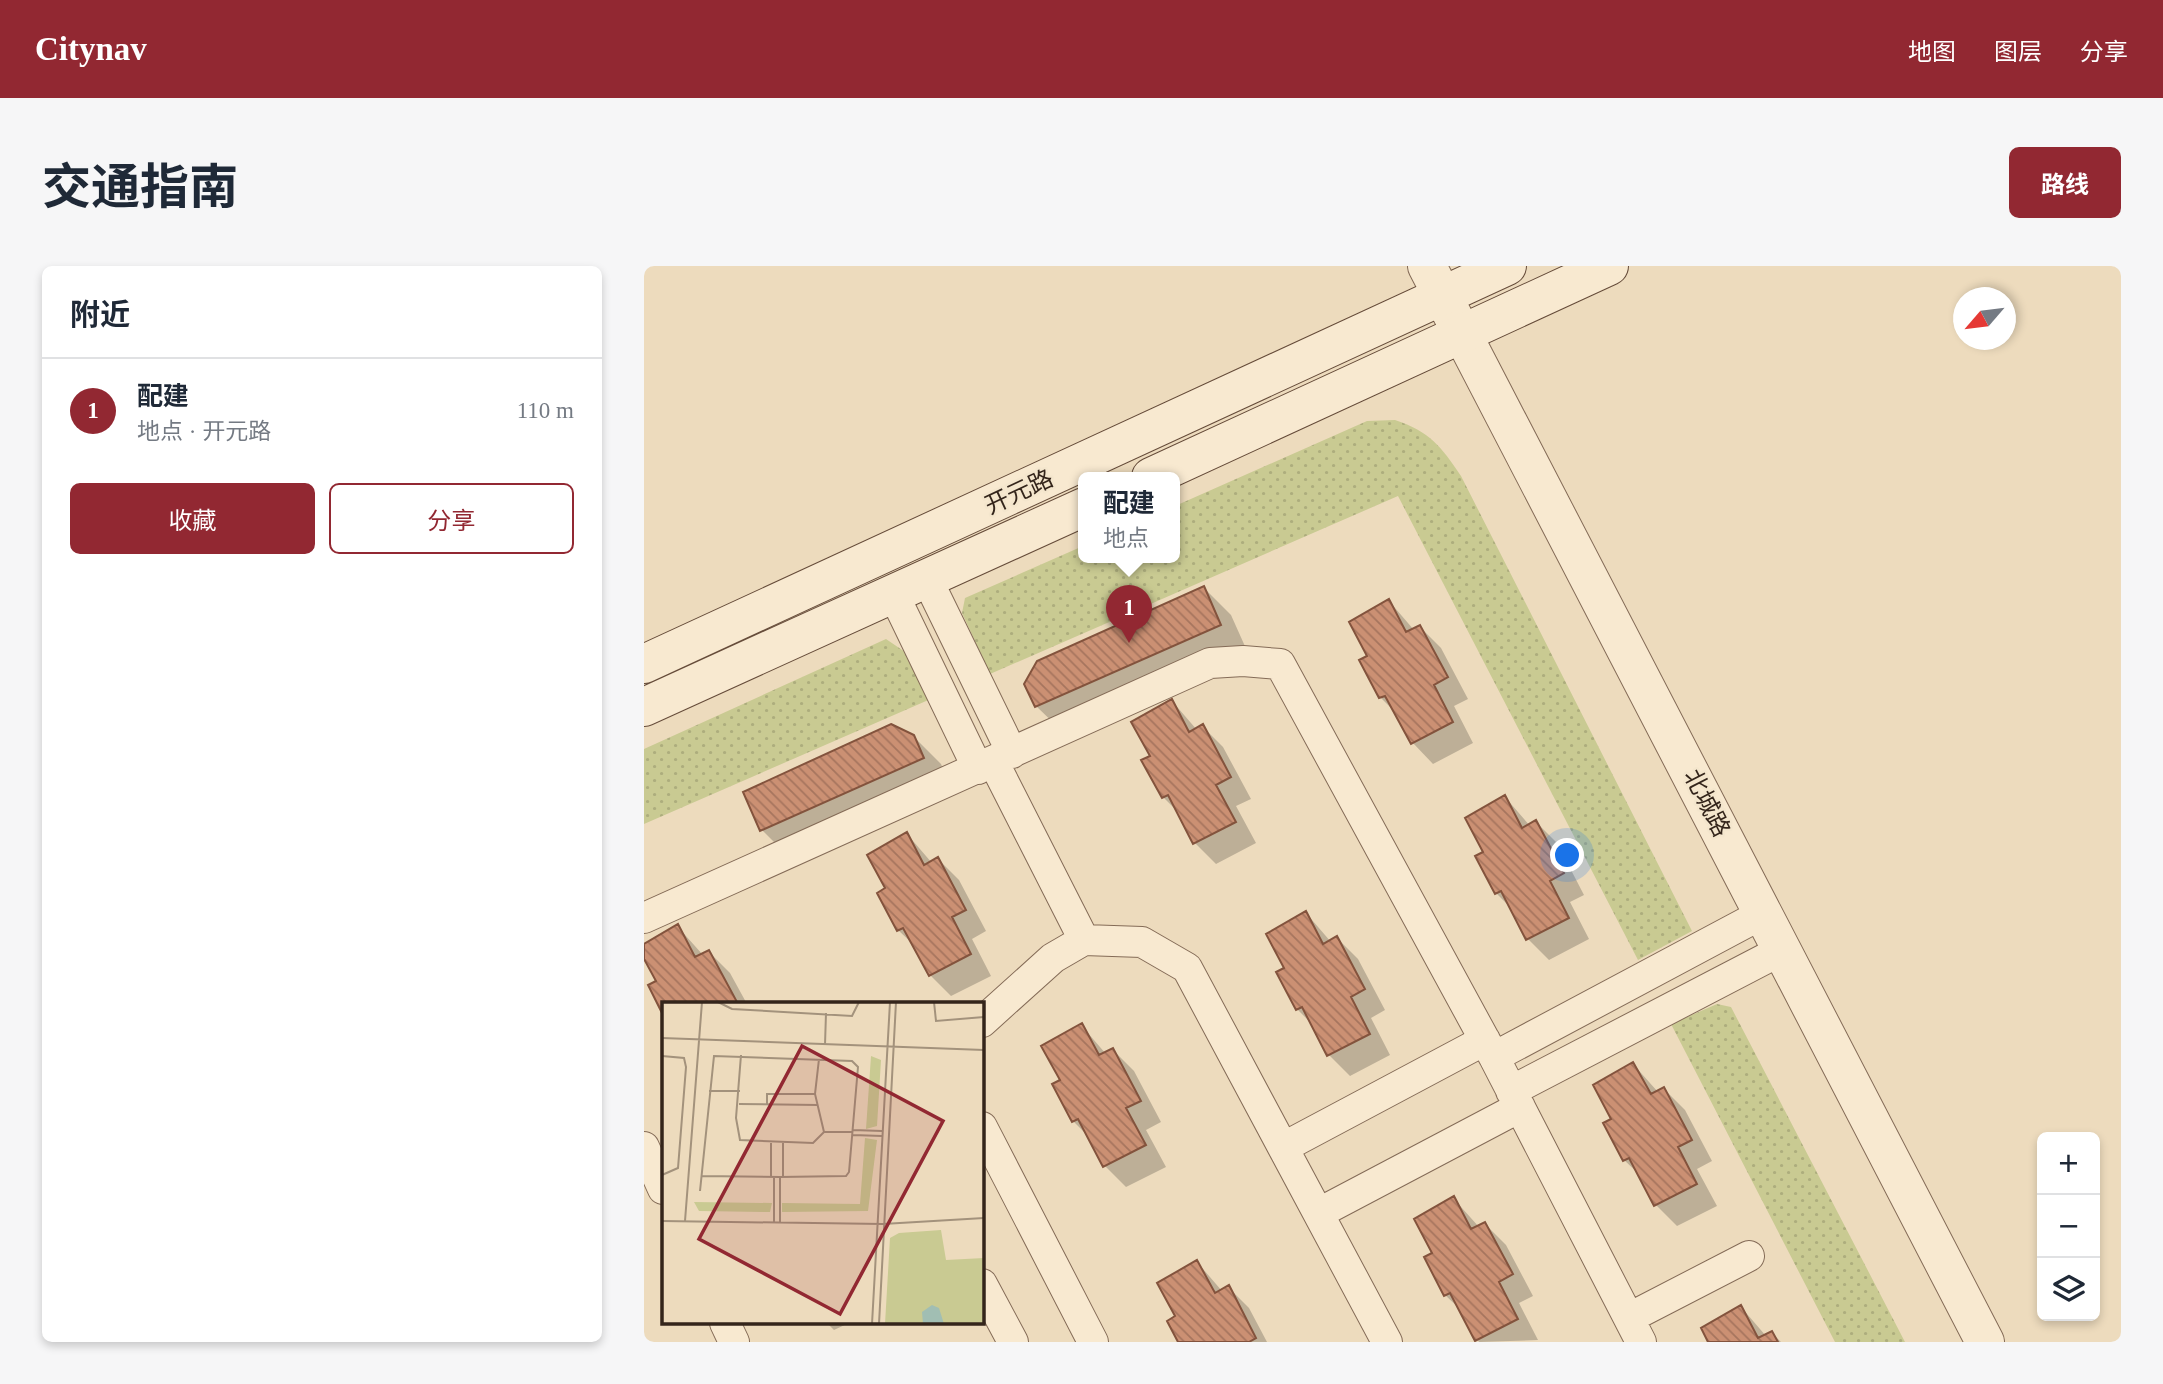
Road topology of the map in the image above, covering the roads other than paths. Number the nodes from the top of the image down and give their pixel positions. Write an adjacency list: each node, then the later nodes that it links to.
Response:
1 (1507, 266): 3 (main road, 开元路)
2 (1609, 266): 4 (main road)
3 (1436, 281): 4 (main road, 北城路); 8 (main road, 开元路)
4 (1465, 334): 5 (main road); 11 (main road, 北城路)
5 (1162, 472)
6 (1078, 509): 7 (main road, 开元路)
7 (910, 586): 9 (main road, 开元路); 10 (street)
8 (644, 664)
9 (644, 707)
10 (994, 761): 12 (street); 13 (street); 16 (street)
11 (1764, 913): 14 (main road, 北城路); 16 (street)
12 (644, 918)
13 (1084, 940): 15 (street); 20 (street)
14 (1782, 950): 17 (street); 31 (main road, 北城路)
15 (984, 1020)
16 (1489, 1048): 17 (street); 20 (street)
17 (1515, 1099): 22 (street); 26 (street)
18 (984, 1131): 29 (street)
19 (644, 1147): 21 (street)
20 (1284, 1147): 22 (street)
21 (662, 1187)
22 (1319, 1213): 30 (street)
23 (1749, 1256): 26 (street)
24 (984, 1288): 28 (street)
25 (725, 1324): 27 (street)
26 (1635, 1330)
27 (734, 1342)
28 (1013, 1342)
29 (1093, 1342)
30 (1387, 1342)
31 (1985, 1342)

